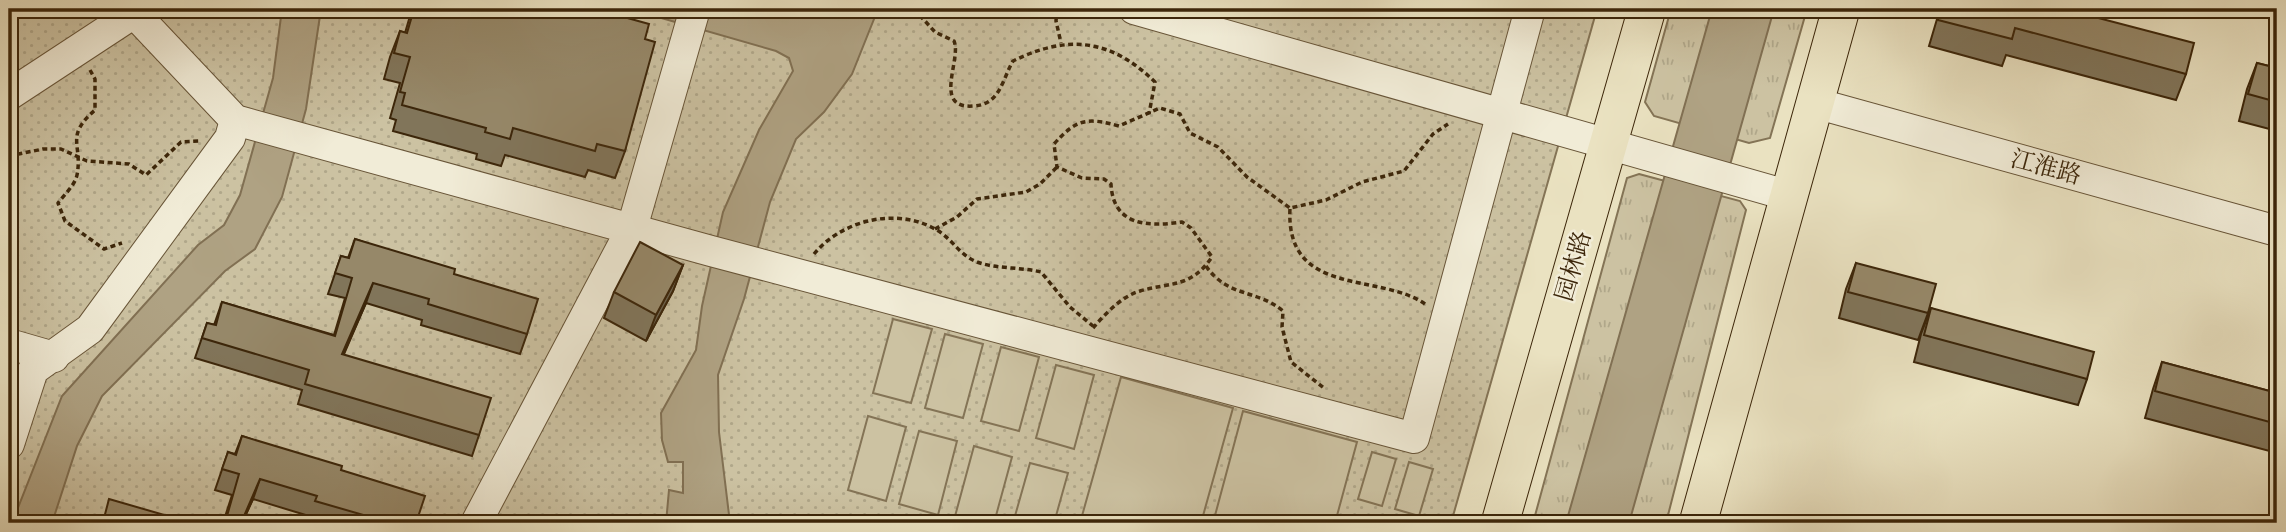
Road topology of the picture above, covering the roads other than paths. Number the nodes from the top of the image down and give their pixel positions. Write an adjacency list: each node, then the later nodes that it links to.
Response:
1 (1134, 9): 9 (street)
2 (1530, 9): 9 (street)
3 (1647, 9): 11 (main road, 园林路)
4 (1841, 9): 8 (main road)
5 (137, 11): 7 (street); 10 (street)
6 (692, 21): 13 (street)
7 (9, 95)
8 (1815, 103): 12 (main road); 14 (street, 江淮路)
9 (1489, 109): 11 (street); 13 (street)
10 (241, 127): 13 (street); 16 (street)
11 (1623, 150): 12 (street); 19 (main road, 园林路)
12 (1790, 196): 20 (main road)
13 (632, 228): 18 (street)
14 (2277, 231)
15 (9, 344): 16 (street)
16 (54, 357): 17 (street)
17 (9, 444)
18 (475, 523)
19 (1500, 523)
20 (1698, 523)

